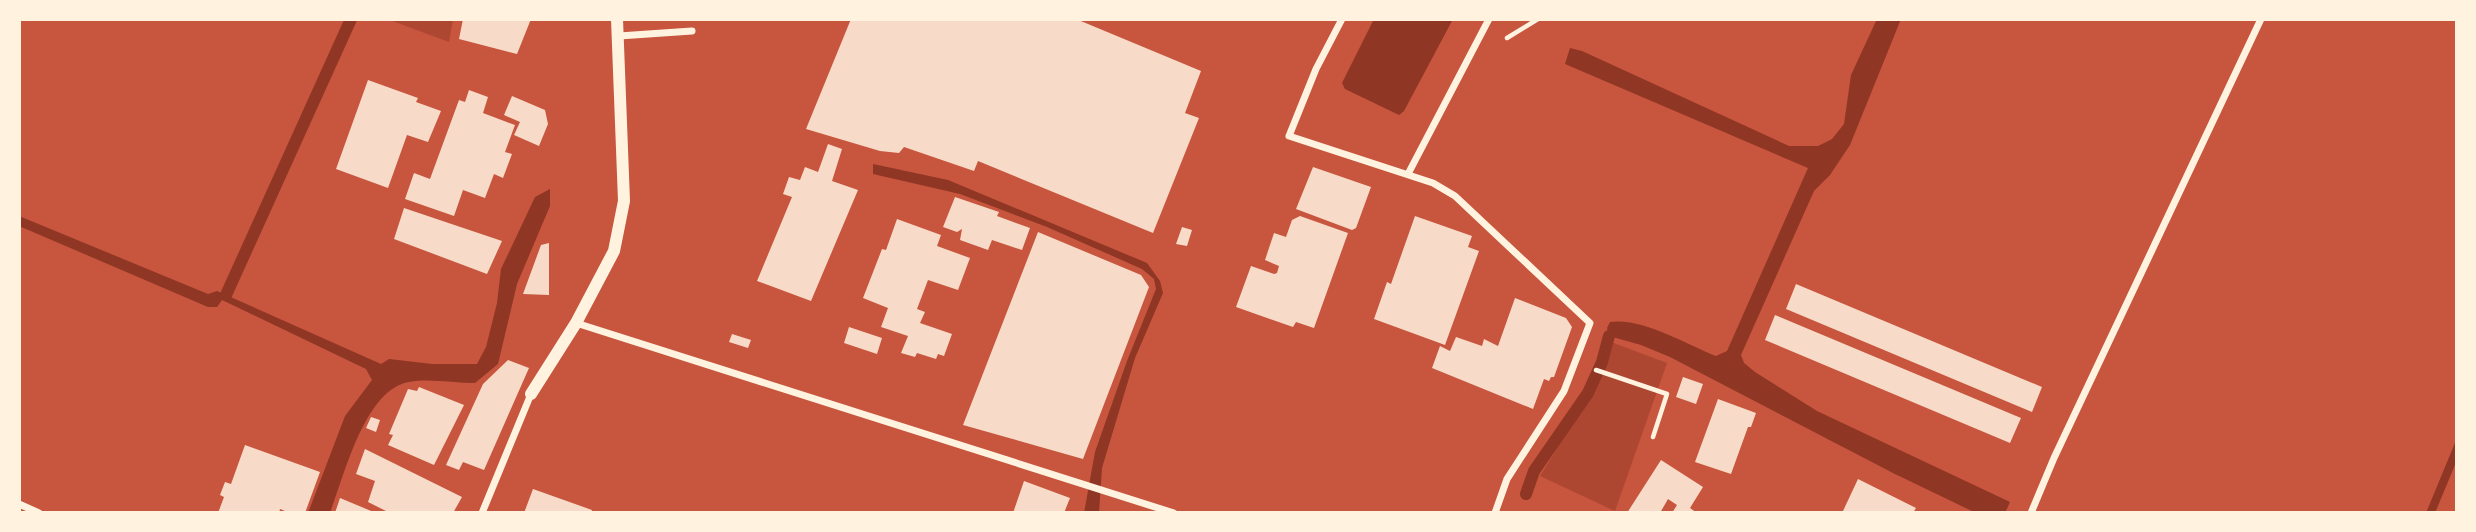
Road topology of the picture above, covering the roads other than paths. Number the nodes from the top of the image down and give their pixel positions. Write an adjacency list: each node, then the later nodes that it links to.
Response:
1 (617, 19): 6 (street)
2 (1342, 19): 7 (street)
3 (1489, 19): 7 (street)
4 (2261, 19): 15 (street)
5 (692, 32): 6 (street)
6 (619, 36): 8 (street)
7 (1408, 174): 14 (street)
8 (576, 323): 9 (street); 13 (street)
9 (531, 394): 12 (street)
10 (19, 504): 11 (street)
11 (38, 513)
12 (482, 513)
13 (1174, 513)
14 (1495, 513)
15 (2031, 513)

